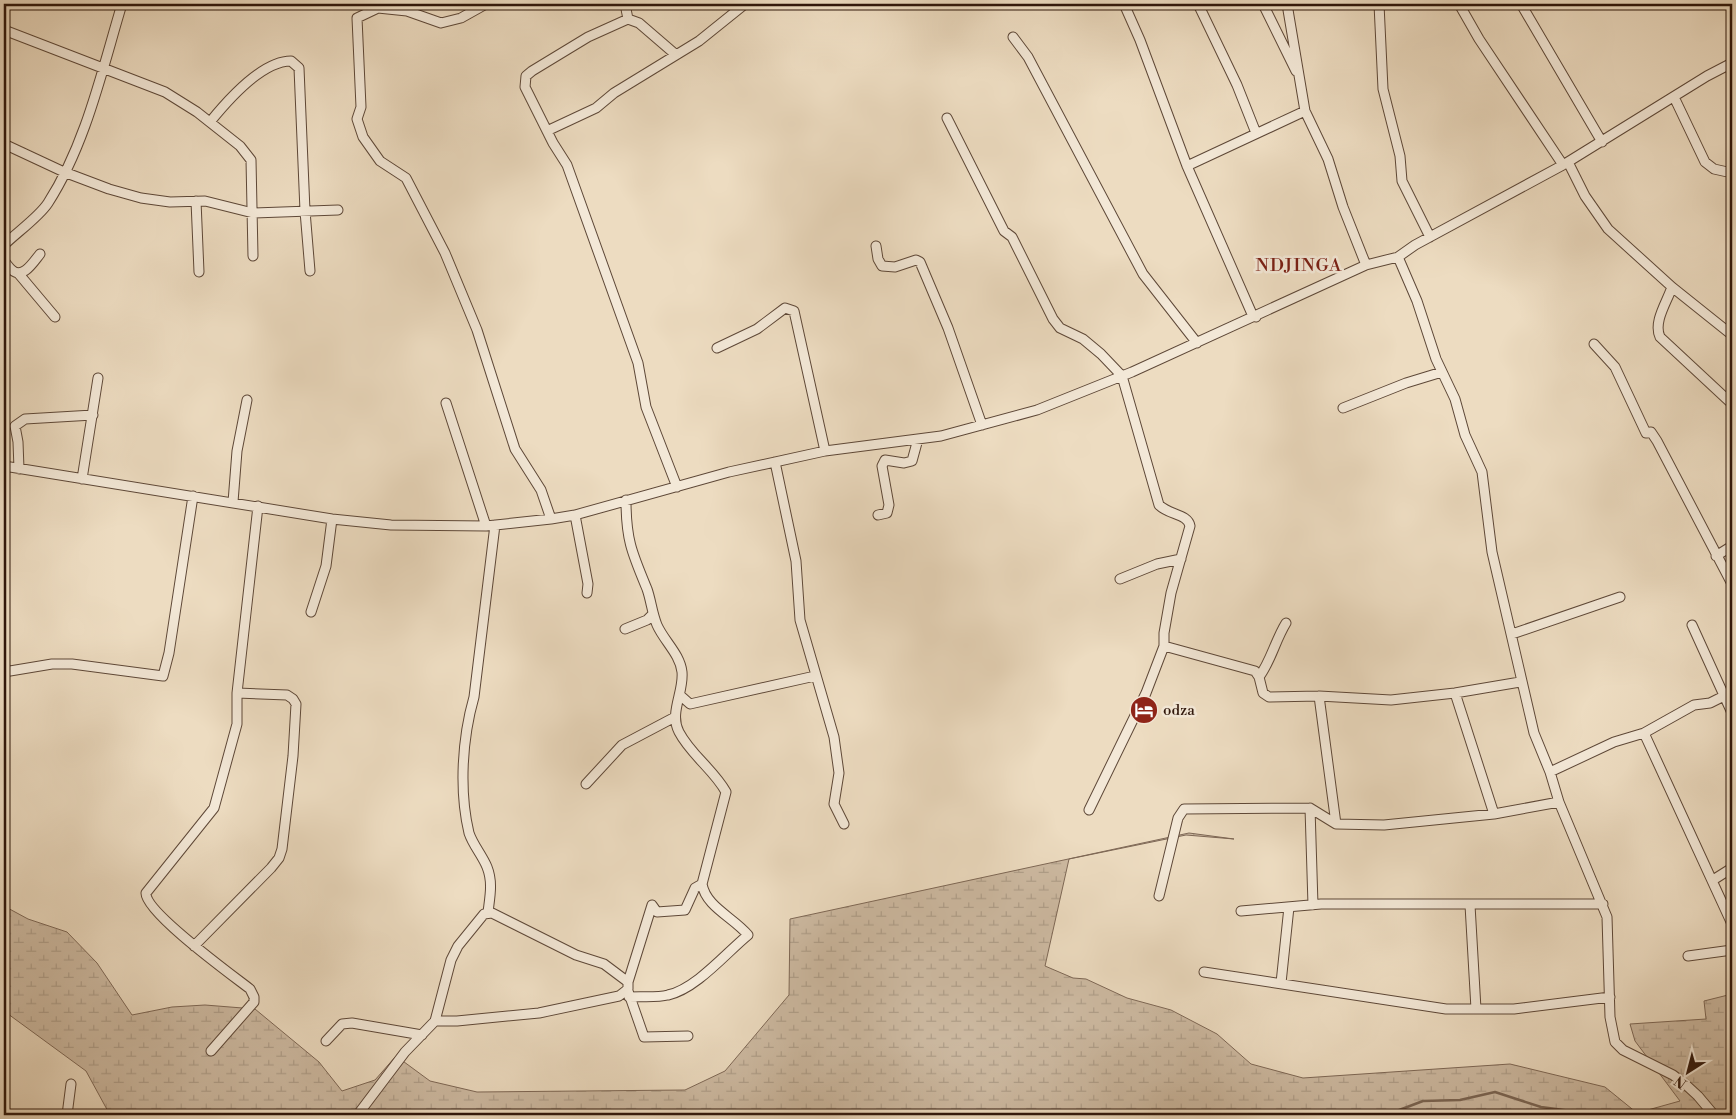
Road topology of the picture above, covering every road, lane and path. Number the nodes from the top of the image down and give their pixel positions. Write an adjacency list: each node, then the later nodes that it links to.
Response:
1 (122, 4): 18 (street)
2 (486, 4): 12 (street)
3 (625, 4): 13 (street)
4 (745, 4): 16 (street)
5 (1124, 4): 29 (street)
6 (1263, 4): 19 (street)
7 (1287, 4): 19 (street)
8 (1379, 4): 36 (street)
9 (1459, 4): 28 (street)
10 (1521, 4): 26 (street)
11 (1199, 6): 25 (street)
12 (408, 7): 77 (street)
13 (628, 19): 16 (street); 24 (street)
14 (4, 30): 18 (street)
15 (1012, 38): 51 (street)
16 (675, 54): 24 (street)
17 (1732, 63): 20 (street)
18 (103, 67): 23 (street); 30 (street)
19 (1300, 78): 21 (street)
20 (1674, 97): 26 (street); 31 (street)
21 (1305, 111): 25 (street); 43 (street)
22 (947, 118): 55 (street)
23 (210, 122): 34 (street); 35 (street)
24 (549, 130): 69 (street)
25 (1256, 134): 29 (street)
26 (1602, 142): 28 (street)
27 (4, 144): 30 (street)
28 (1565, 164): 36 (street); 47 (street)
29 (1187, 166): 49 (street)
30 (64, 172): 32 (street); 37 (street)
31 (1732, 173)
32 (196, 201): 35 (street); 45 (street)
33 (338, 210): 34 (street)
34 (304, 211): 35 (street); 44 (street)
35 (252, 213): 40 (street)
36 (1430, 237): 41 (street)
37 (4, 245)
38 (876, 246): 62 (street)
39 (40, 254): 46 (street)
40 (253, 256)
41 (1398, 257): 43 (street); 54 (street)
42 (4, 261): 46 (street)
43 (1366, 266): 49 (street)
44 (310, 271)
45 (199, 272)
46 (18, 273): 48 (street)
47 (1672, 287): 50 (street); 59 (street)
48 (55, 317)
49 (1256, 317): 51 (street)
50 (1732, 335)
51 (1197, 344): 55 (street)
52 (1594, 344): 80 (street)
53 (717, 348): 64 (street)
54 (1442, 372): 60 (street); 91 (street)
55 (1122, 376): 62 (street); 81 (street)
56 (98, 378): 61 (street)
57 (247, 400): 72 (street)
58 (446, 403): 78 (street)
59 (1732, 404)
60 (1343, 408)
61 (93, 415): 67 (street); 68 (street)
62 (982, 425): 63 (street)
63 (918, 439): 64 (street); 75 (street)
64 (825, 451): 65 (street)
65 (775, 462): 69 (street); 94 (street)
66 (4, 466): 67 (street)
67 (19, 469): 68 (street)
68 (82, 479): 70 (street)
69 (677, 487): 71 (street)
70 (193, 496): 72 (street); 93 (street)
71 (626, 500): 74 (street); 87 (street)
72 (233, 502): 73 (street)
73 (258, 506): 76 (street); 97 (street)
74 (575, 515): 77 (street); 84 (street)
75 (878, 515)
76 (332, 519): 78 (street); 86 (street)
77 (551, 519): 78 (street)
78 (490, 525): 122 (street)
79 (1732, 546): 80 (street)
80 (1716, 556): 83 (street)
81 (1181, 559): 82 (street); 92 (street)
82 (1120, 579)
83 (1732, 584)
84 (587, 593)
85 (1620, 597): 91 (street)
86 (311, 612)
87 (653, 614): 90 (street); 100 (street)
88 (1286, 623): 95 (street)
89 (1692, 625): 99 (street)
90 (625, 629)
91 (1512, 634): 96 (street)
92 (1164, 646): 95 (street); 109 (street)
93 (4, 672)
94 (815, 676): 100 (street); 111 (street)
95 (1259, 678): 101 (street)
96 (1520, 682): 98 (street); 105 (street)
97 (237, 693): 124 (street); 124 (street)
98 (1455, 693): 101 (street); 110 (street)
99 (1728, 694): 102 (street); 104 (street)
100 (680, 696): 103 (street)
101 (1319, 696): 112 (street)
102 (1732, 713)
103 (675, 718): 106 (street); 115 (street)
104 (1644, 733): 105 (street); 114 (street)
105 (1550, 772): 107 (street)
106 (586, 784)
107 (1559, 802): 110 (street); 118 (street)
108 (1310, 808): 112 (street); 116 (street); 119 (street)
109 (1088, 810)
110 (1494, 814): 112 (street)
111 (844, 824)
112 (1336, 824)
113 (1732, 868): 114 (street)
114 (1713, 880): 123 (street)
115 (702, 884): 129 (street); 129 (street)
116 (1159, 896)
117 (1470, 904): 118 (street); 119 (street); 131 (street)
118 (1603, 904): 130 (street)
119 (1313, 905): 120 (street)
120 (1289, 907): 121 (street); 128 (street)
121 (1241, 911)
122 (488, 912): 129 (street); 132 (street)
123 (1732, 924)
124 (194, 946): 136 (street)
125 (1732, 950): 126 (street)
126 (1688, 956)
127 (1204, 972): 128 (street)
128 (1280, 983): 131 (street)
129 (628, 989): 132 (street); 134 (street)
130 (1610, 998): 131 (street); 140 (street)
131 (1476, 1009)
132 (435, 1021): 133 (street)
133 (422, 1035): 135 (street); 138 (street)
134 (688, 1036)
135 (326, 1041)
136 (211, 1051)
137 (71, 1084): 139 (street)
138 (360, 1113)
139 (67, 1115)
140 (1714, 1115)

